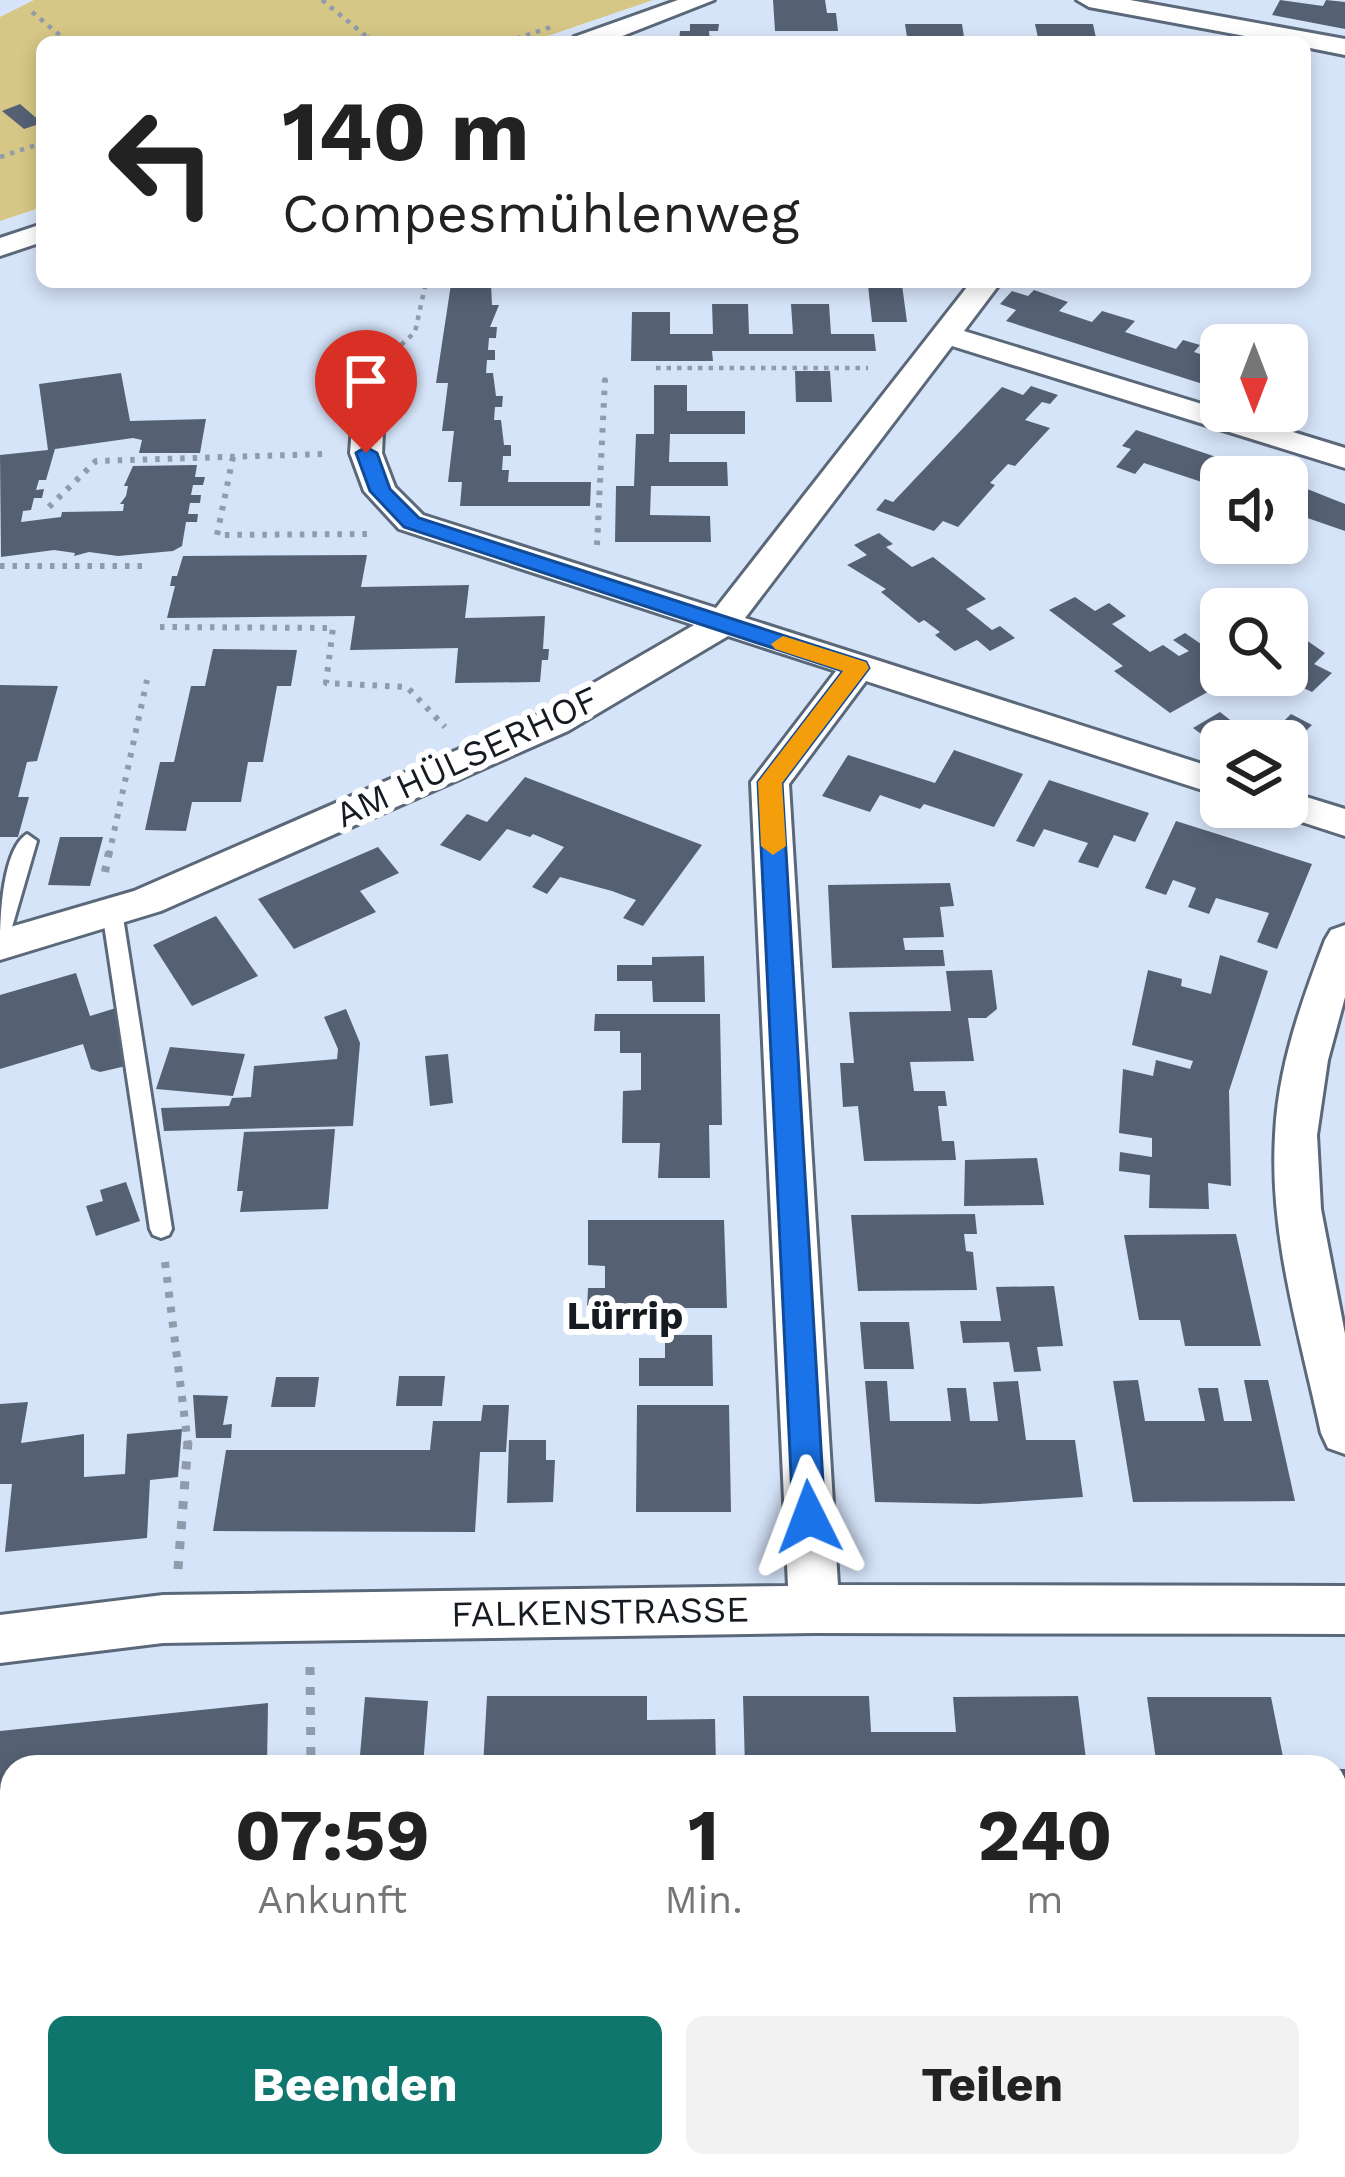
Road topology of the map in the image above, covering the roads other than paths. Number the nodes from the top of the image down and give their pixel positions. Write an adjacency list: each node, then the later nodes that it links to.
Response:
1 (702, 0): 4 (street)
2 (1089, 0): 3 (street)
3 (1192, 31): 5 (street)
4 (600, 36)
5 (1240, 36)
6 (1311, 43): 7 (street)
7 (1345, 47)
8 (36, 235): 9 (street)
9 (0, 247)
10 (981, 288): 11 (street, AM HÜLSERHOF)
11 (943, 334): 13 (street); 14 (street, AM HÜLSERHOF)
12 (362, 359): 14 (street)
13 (1345, 458)
14 (722, 624): 15 (street); 20 (street, AM HÜLSERHOF)
15 (857, 668): 16 (street); 26 (street)
16 (1200, 776)
17 (1308, 811): 18 (street)
18 (1345, 823)
19 (27, 842): 21 (lane)
20 (104, 914): 23 (street, AM HÜLSERHOF); 24 (lane)
21 (0, 934)
22 (1345, 940): 25 (street)
23 (0, 945)
24 (161, 1228)
25 (1345, 1433)
26 (814, 1609): 27 (street, FALKENSTRASSE); 28 (street, FALKENSTRASSE)
27 (1345, 1610)
28 (0, 1640)

